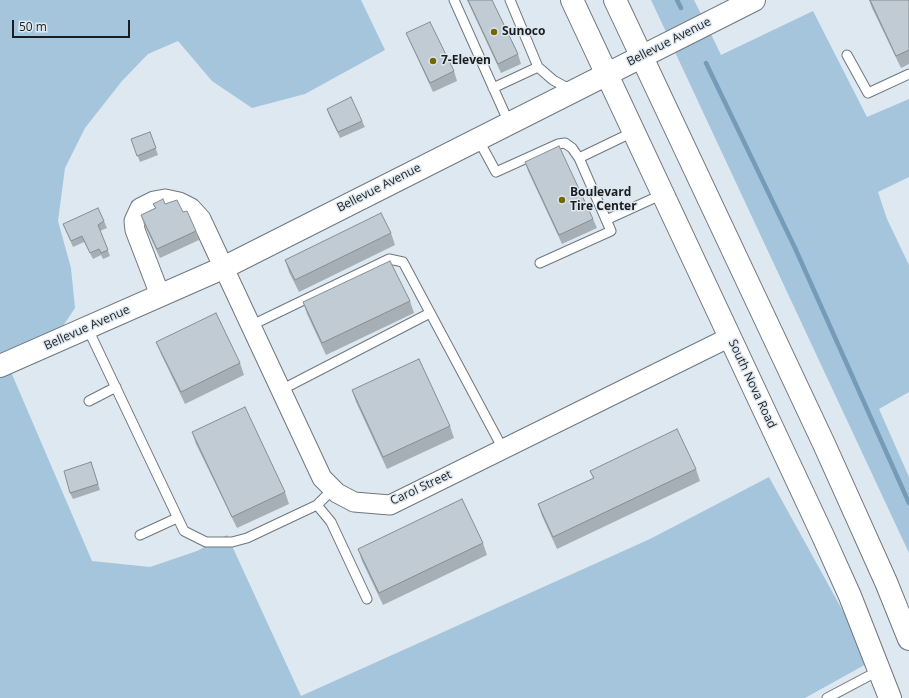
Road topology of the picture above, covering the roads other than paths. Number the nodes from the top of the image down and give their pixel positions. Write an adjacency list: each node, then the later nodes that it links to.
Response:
1 (454, 0): 11 (lane)
2 (510, 0): 8 (lane)
3 (572, 0): 9 (main road, South Nova Road)
4 (615, 0): 7 (main road)
5 (754, 0): 7 (main road, Bellevue Avenue)
6 (847, 55): 10 (lane)
7 (642, 57): 9 (main road, Bellevue Avenue); 36 (main road)
8 (538, 67): 11 (lane); 12 (lane)
9 (606, 74): 12 (main road, Bellevue Avenue); 14 (main road, South Nova Road)
10 (909, 74)
11 (493, 88): 13 (lane)
12 (572, 91): 13 (main road, Bellevue Avenue)
13 (509, 123): 15 (main road, Bellevue Avenue)
14 (633, 132): 16 (lane); 17 (main road, South Nova Road)
15 (478, 139): 16 (lane); 20 (main road, Bellevue Avenue)
16 (579, 158): 18 (lane)
17 (663, 194): 18 (lane); 25 (main road, South Nova Road)
18 (606, 220): 19 (lane)
19 (540, 263)
20 (224, 267): 21 (main road, Bellevue Avenue); 21 (street, Carol Street); 23 (street, Carol Street)
21 (160, 295): 24 (main road, Bellevue Avenue)
22 (430, 313): 23 (lane); 28 (lane); 30 (lane)
23 (252, 325): 28 (street, Carol Street)
24 (88, 327): 26 (main road, Bellevue Avenue); 27 (lane)
25 (730, 337): 30 (street, Carol Street); 37 (main road, South Nova Road)
26 (0, 366)
27 (116, 387): 29 (lane); 33 (lane)
28 (281, 390): 31 (street, Carol Street)
29 (89, 401)
30 (503, 449): 31 (street, Carol Street)
31 (333, 489): 32 (lane)
32 (317, 505): 33 (lane); 35 (lane)
33 (177, 518): 34 (lane)
34 (140, 534)
35 (367, 599)
36 (909, 639)
37 (880, 670): 38 (lane); 40 (main road, South Nova Road)
38 (839, 695): 39 (lane)
39 (827, 698)
40 (890, 698)

